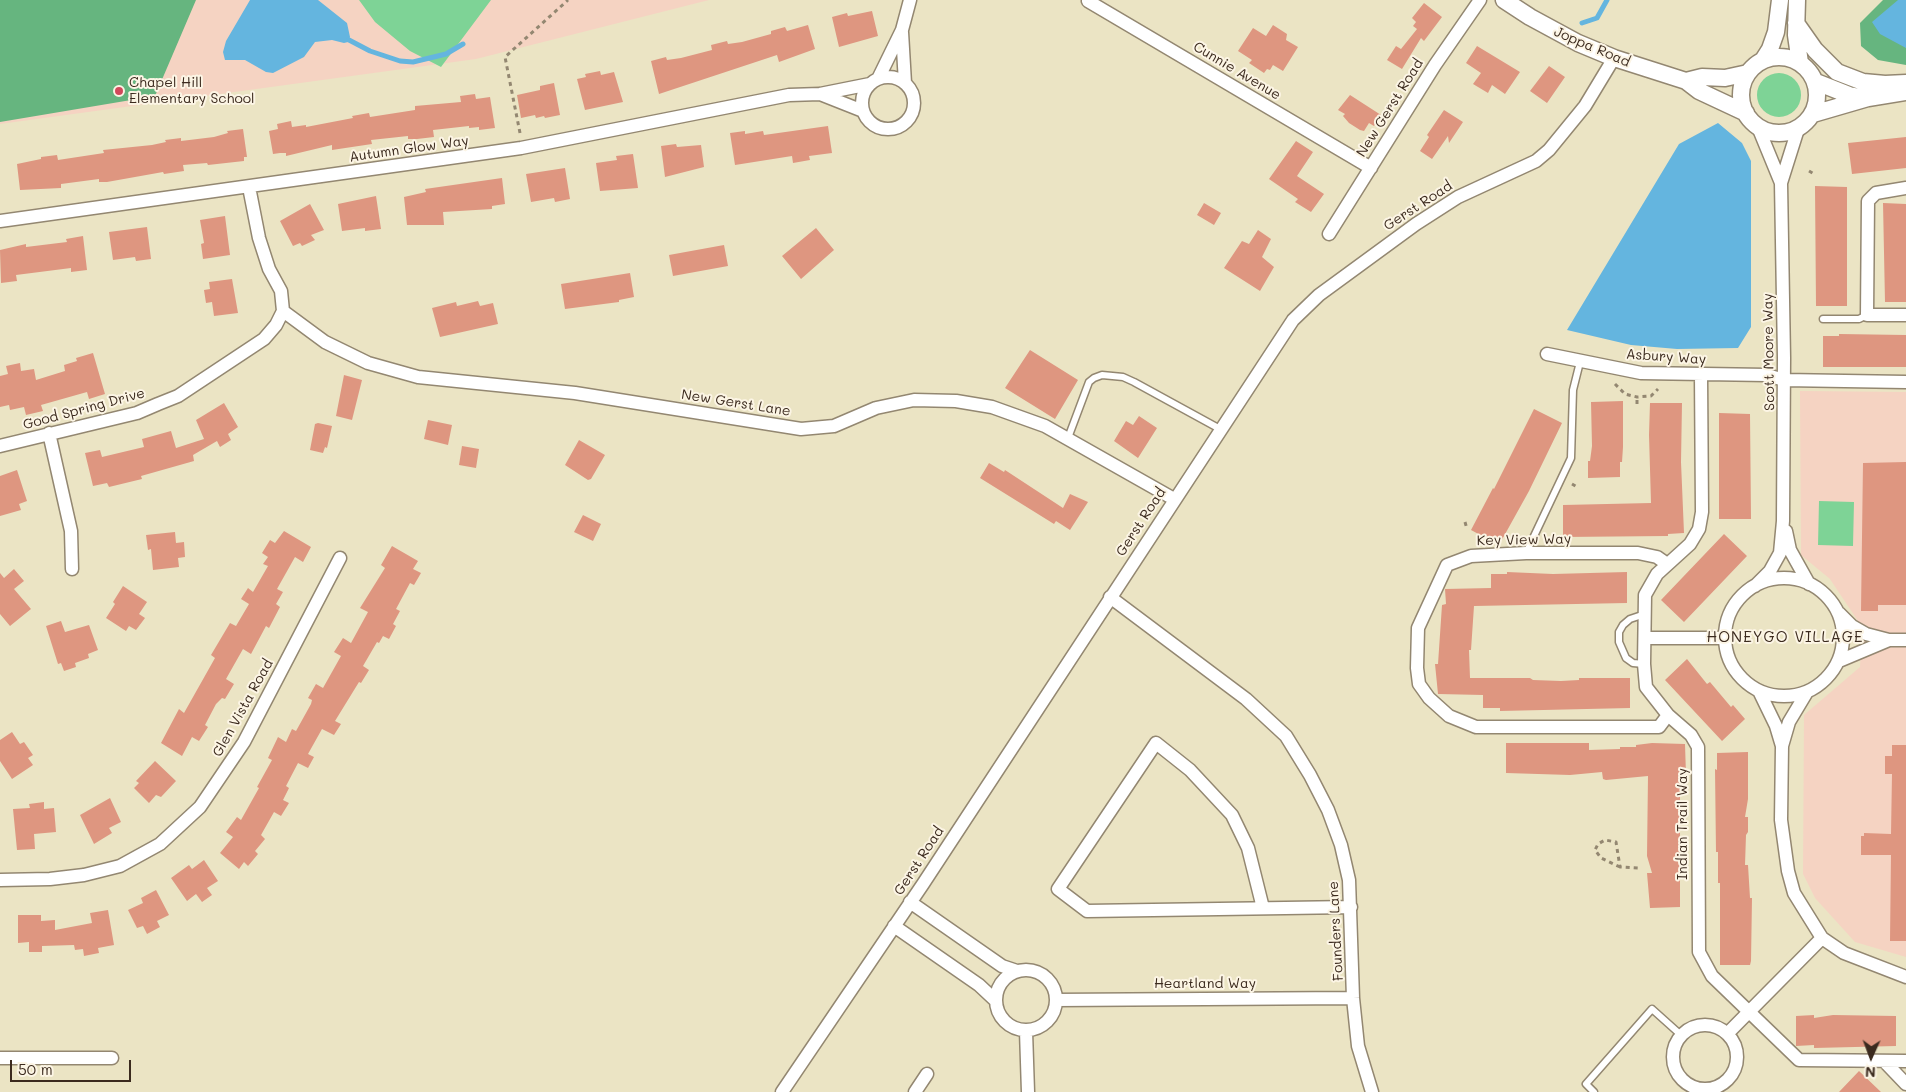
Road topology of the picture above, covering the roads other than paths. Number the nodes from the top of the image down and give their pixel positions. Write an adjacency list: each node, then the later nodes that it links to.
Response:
1 (910, 0): 8 (street)
2 (1480, 0): 26 (street, New Gerst Road)
3 (1504, 0): 9 (street, Joppa Road)
4 (1780, 0): 10 (street)
5 (1797, 0): 7 (street)
6 (1088, 1): 26 (street, Cunnie Avenue)
7 (1796, 23): 11 (street); 17 (street)
8 (902, 30): 13 (street); 16 (street)
9 (1614, 58): 14 (street, Joppa Road); 41 (street, Gerst Road)
10 (1763, 60): 11 (street); 12 (street, Joppa Road)
11 (1800, 63): 15 (street)
12 (1748, 73): 14 (street, Joppa Road); 22 (street)
13 (874, 81): 16 (street); 19 (street, Autumn Glow Way); 21 (street)
14 (1686, 81): 22 (street, Joppa Road)
15 (1816, 82): 20 (street); 23 (street)
16 (905, 83): 21 (street)
17 (1906, 83)
18 (1906, 92): 20 (street)
19 (820, 94): 21 (street, Autumn Glow Way); 28 (street, Autumn Glow Way)
20 (1868, 98): 23 (street)
21 (864, 111)
22 (1746, 113): 24 (street, Joppa Road)
23 (1813, 114): 25 (street)
24 (1758, 127): 25 (street); 27 (street, Scott Moore Way)
25 (1798, 129): 27 (street, Scott Moore Way)
26 (1371, 168): 31 (street, New Gerst Road)
27 (1781, 183): 39 (street, Scott Moore Way)
28 (249, 187): 30 (street, Autumn Glow Way); 32 (street)
29 (1906, 188): 33 (street)
30 (0, 222)
31 (1329, 234)
32 (284, 311): 42 (street, Good Spring Drive); 43 (street, New Gerst Lane)
33 (1867, 314): 34 (street); 35 (lane)
34 (1906, 315)
35 (1823, 319)
36 (1547, 354): 37 (street, Asbury Way)
37 (1580, 362): 38 (street, Asbury Way); 47 (lane)
38 (1701, 375): 39 (street, Asbury Way); 49 (street, Indian Trail Way)
39 (1784, 380): 40 (street, Asbury Way); 46 (street, Scott Moore Way)
40 (1906, 382)
41 (1220, 429): 43 (lane); 45 (street, Gerst Road)
42 (49, 433): 44 (street, Good Spring Drive); 50 (street)
43 (1068, 438): 45 (street, New Gerst Lane)
44 (0, 446)
45 (1174, 498): 53 (street, Gerst Road)
46 (1783, 521): 51 (street, Scott Moore Way); 52 (street, Scott Moore Way)
47 (1526, 553): 49 (street, Key View Way); 64 (street, Key View Way)
48 (340, 558): 66 (street, Glen Vista Road)
49 (1667, 564): 55 (street, Indian Trail Way)
50 (72, 569)
51 (1809, 584): 52 (street); 54 (street)
52 (1755, 586): 57 (street)
53 (1110, 596): 67 (street, Gerst Road); 68 (street, Founders Lane)
54 (1836, 610): 58 (street); 60 (street)
55 (1645, 614): 56 (street, Indian Trail Way); 61 (lane)
56 (1646, 638): 57 (street); 61 (street, Indian Trail Way)
57 (1725, 638): 62 (street)
58 (1889, 640): 59 (street); 60 (street)
59 (1906, 640)
60 (1838, 661): 63 (street)
61 (1644, 664): 64 (street, Indian Trail Way)
62 (1759, 691): 63 (street); 65 (street)
63 (1807, 692): 65 (street)
64 (1668, 715): 77 (street, Indian Trail Way)
65 (1782, 746): 71 (street)
66 (0, 880)
67 (910, 902): 70 (street, Gerst Road); 72 (street)
68 (1351, 907): 69 (street); 74 (street, Founders Lane)
69 (1263, 908): 69 (street)
70 (894, 926): 75 (street); 89 (street, Gerst Road)
71 (1822, 938): 73 (street); 77 (street)
72 (1018, 971): 75 (street); 76 (street)
73 (1906, 977)
74 (1353, 998): 76 (street, Heartland Way); 92 (street, Founders Lane)
75 (995, 1000): 78 (street)
76 (1056, 1000): 78 (street)
77 (1748, 1012): 79 (street); 83 (street, Indian Trail Way)
78 (1026, 1031): 91 (street)
79 (1727, 1034): 80 (street); 88 (street)
80 (1681, 1035): 87 (street); 93 (lane)
81 (0, 1058): 82 (street)
82 (112, 1058)
83 (1884, 1061): 84 (street, Indian Trail Way); 86 (street)
84 (1906, 1061)
85 (927, 1074): 90 (street)
86 (1906, 1084)
87 (1683, 1088): 88 (street)
88 (1719, 1089)
89 (782, 1092)
90 (915, 1092)
91 (1028, 1092)
92 (1372, 1092)
93 (1594, 1092)

